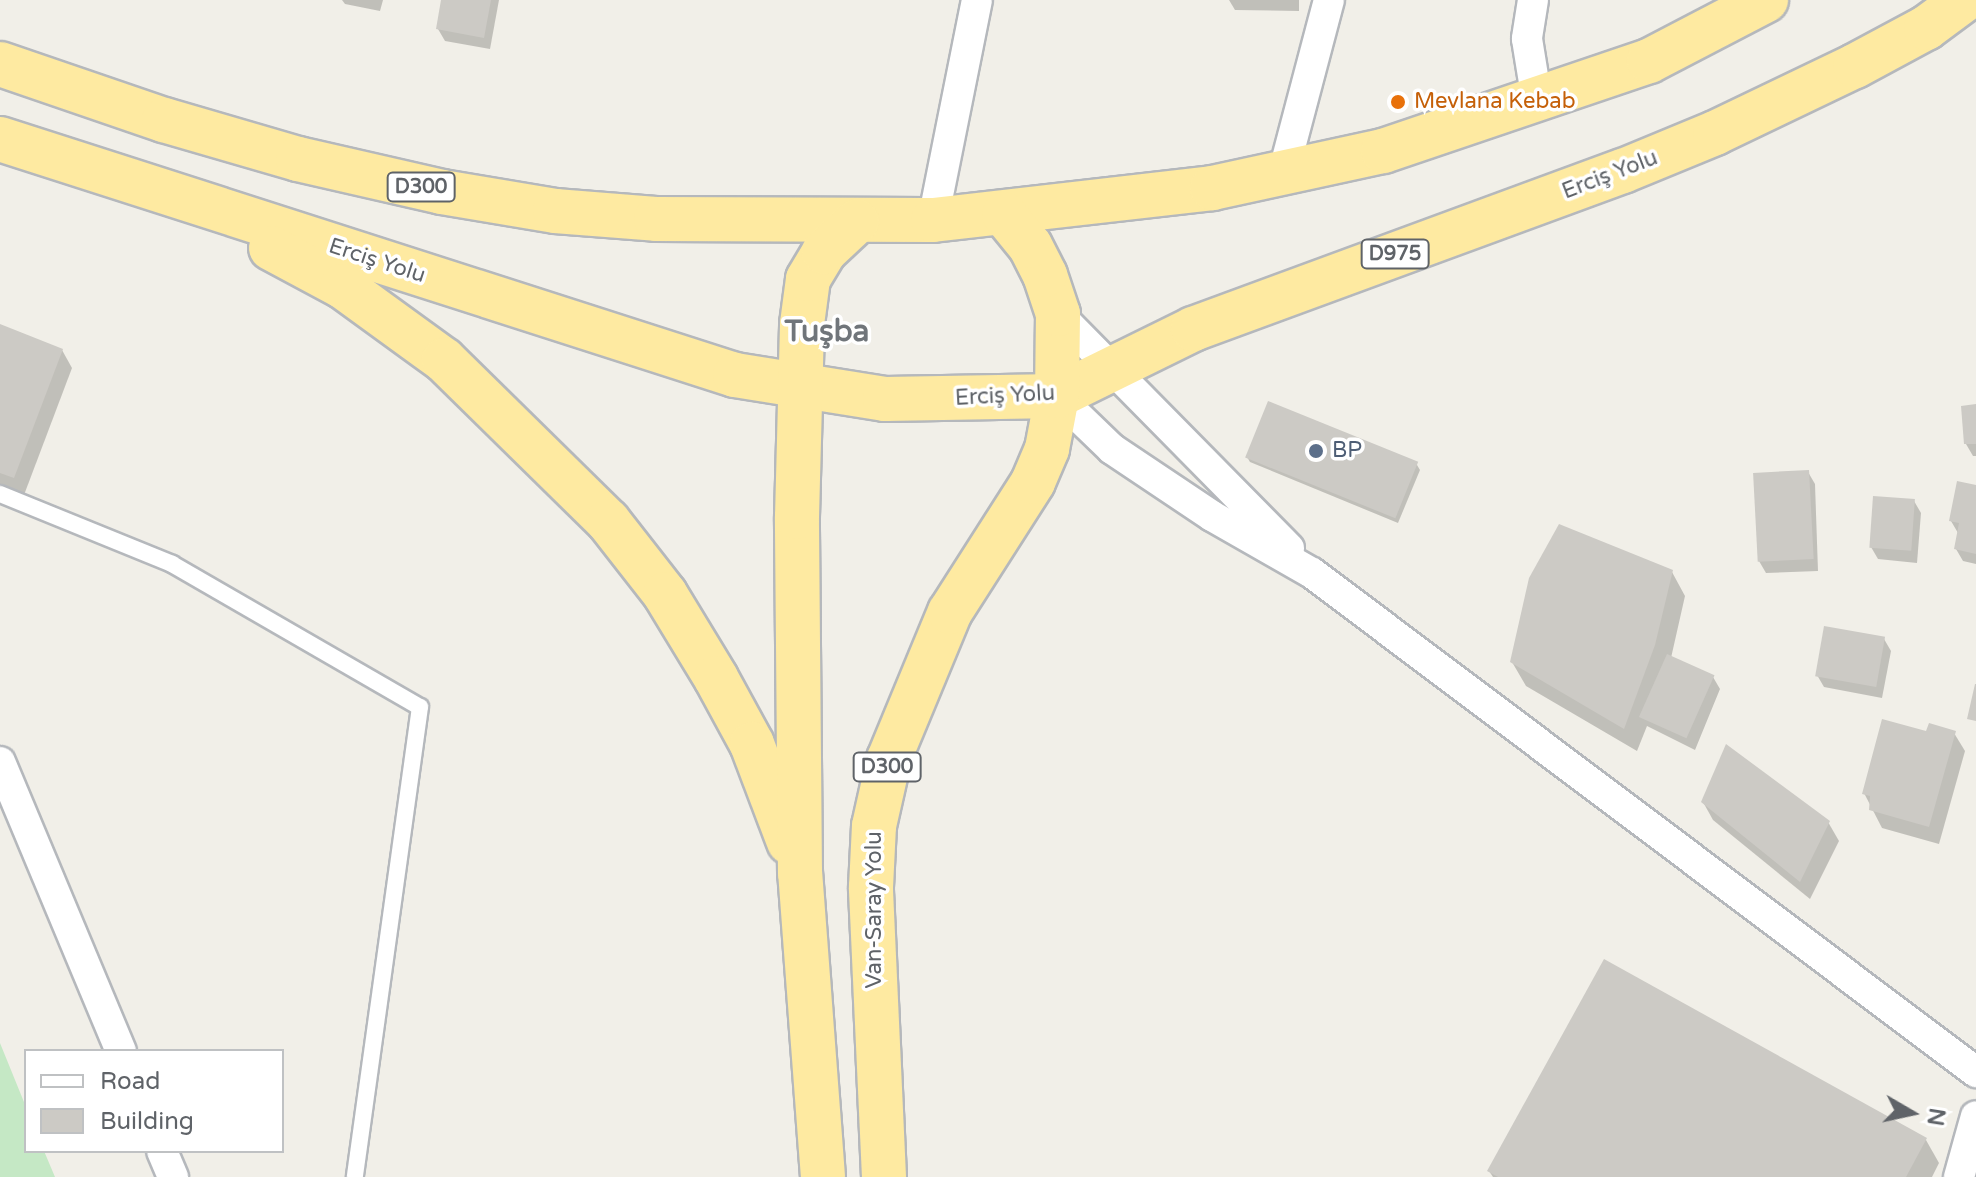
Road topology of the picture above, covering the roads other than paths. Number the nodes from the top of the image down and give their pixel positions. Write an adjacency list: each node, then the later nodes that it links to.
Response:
1 (977, 0): 12 (street)
2 (1329, 0): 9 (street)
3 (1533, 0): 7 (street)
4 (1766, 0): 7 (highway)
5 (1964, 0): 15 (highway, Erciş Yolu / D975)
6 (0, 64): 13 (highway, D300)
7 (1537, 101): 9 (highway)
8 (0, 139): 10 (highway, Erciş Yolu)
9 (1283, 174): 11 (highway)
10 (170, 195): 16 (highway, Erciş Yolu); 21 (highway)
11 (1004, 214): 12 (highway, D300); 14 (highway)
12 (933, 220): 13 (highway, D300)
13 (857, 221): 16 (highway)
14 (1058, 314): 15 (street); 17 (highway, Van-Saray Yolu)
15 (1112, 371): 17 (highway, Erciş Yolu / D975); 19 (street)
16 (800, 387): 17 (highway, Erciş Yolu / D975); 21 (highway)
17 (1057, 396): 19 (street); 29 (highway, Van-Saray Yolu / D300)
18 (0, 494): 27 (lane)
19 (1312, 573): 23 (street)
20 (0, 762): 22 (street)
21 (800, 873): 28 (highway)
22 (120, 1049)
23 (1976, 1072)
24 (1976, 1116): 30 (street)
25 (163, 1153): 26 (street)
26 (173, 1177)
27 (355, 1177)
28 (823, 1177)
29 (884, 1177)
30 (1959, 1177)

